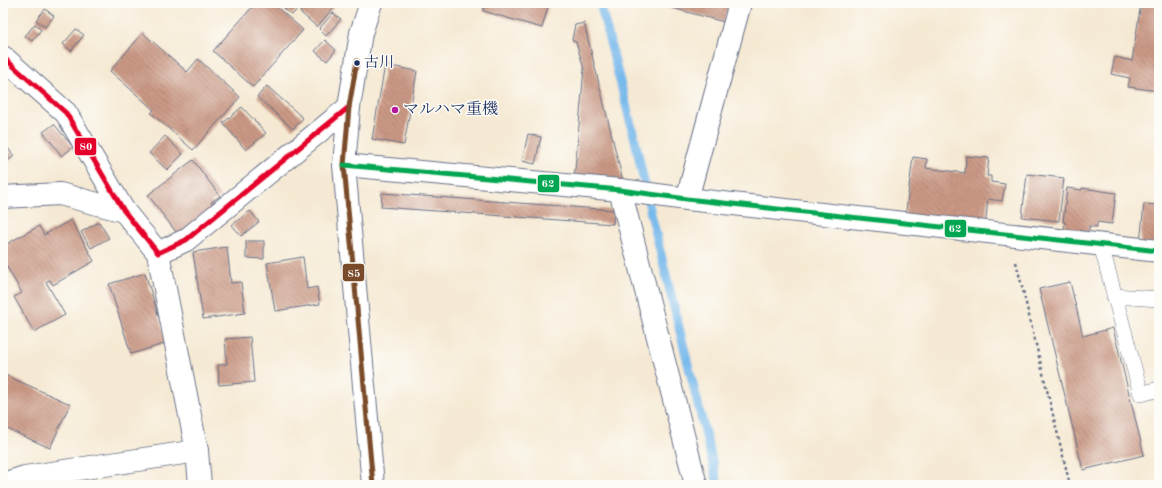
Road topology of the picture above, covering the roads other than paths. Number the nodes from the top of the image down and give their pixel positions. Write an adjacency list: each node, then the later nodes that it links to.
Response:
1 (371, 3): 4 (street)
2 (740, 3): 8 (street)
3 (3, 57): 9 (street)
4 (349, 107): 5 (street); 12 (street)
5 (344, 165): 6 (street); 19 (street)
6 (627, 191): 8 (street); 20 (street)
7 (3, 197): 9 (street)
8 (687, 199): 10 (street)
9 (124, 211): 12 (street)
10 (1101, 245): 11 (street); 13 (lane)
11 (1159, 251)
12 (158, 253): 16 (street)
13 (1114, 296): 14 (lane); 15 (lane)
14 (1159, 299)
15 (1159, 389)
16 (197, 451): 17 (street); 18 (street)
17 (3, 484)
18 (200, 485)
19 (373, 485)
20 (696, 485)

